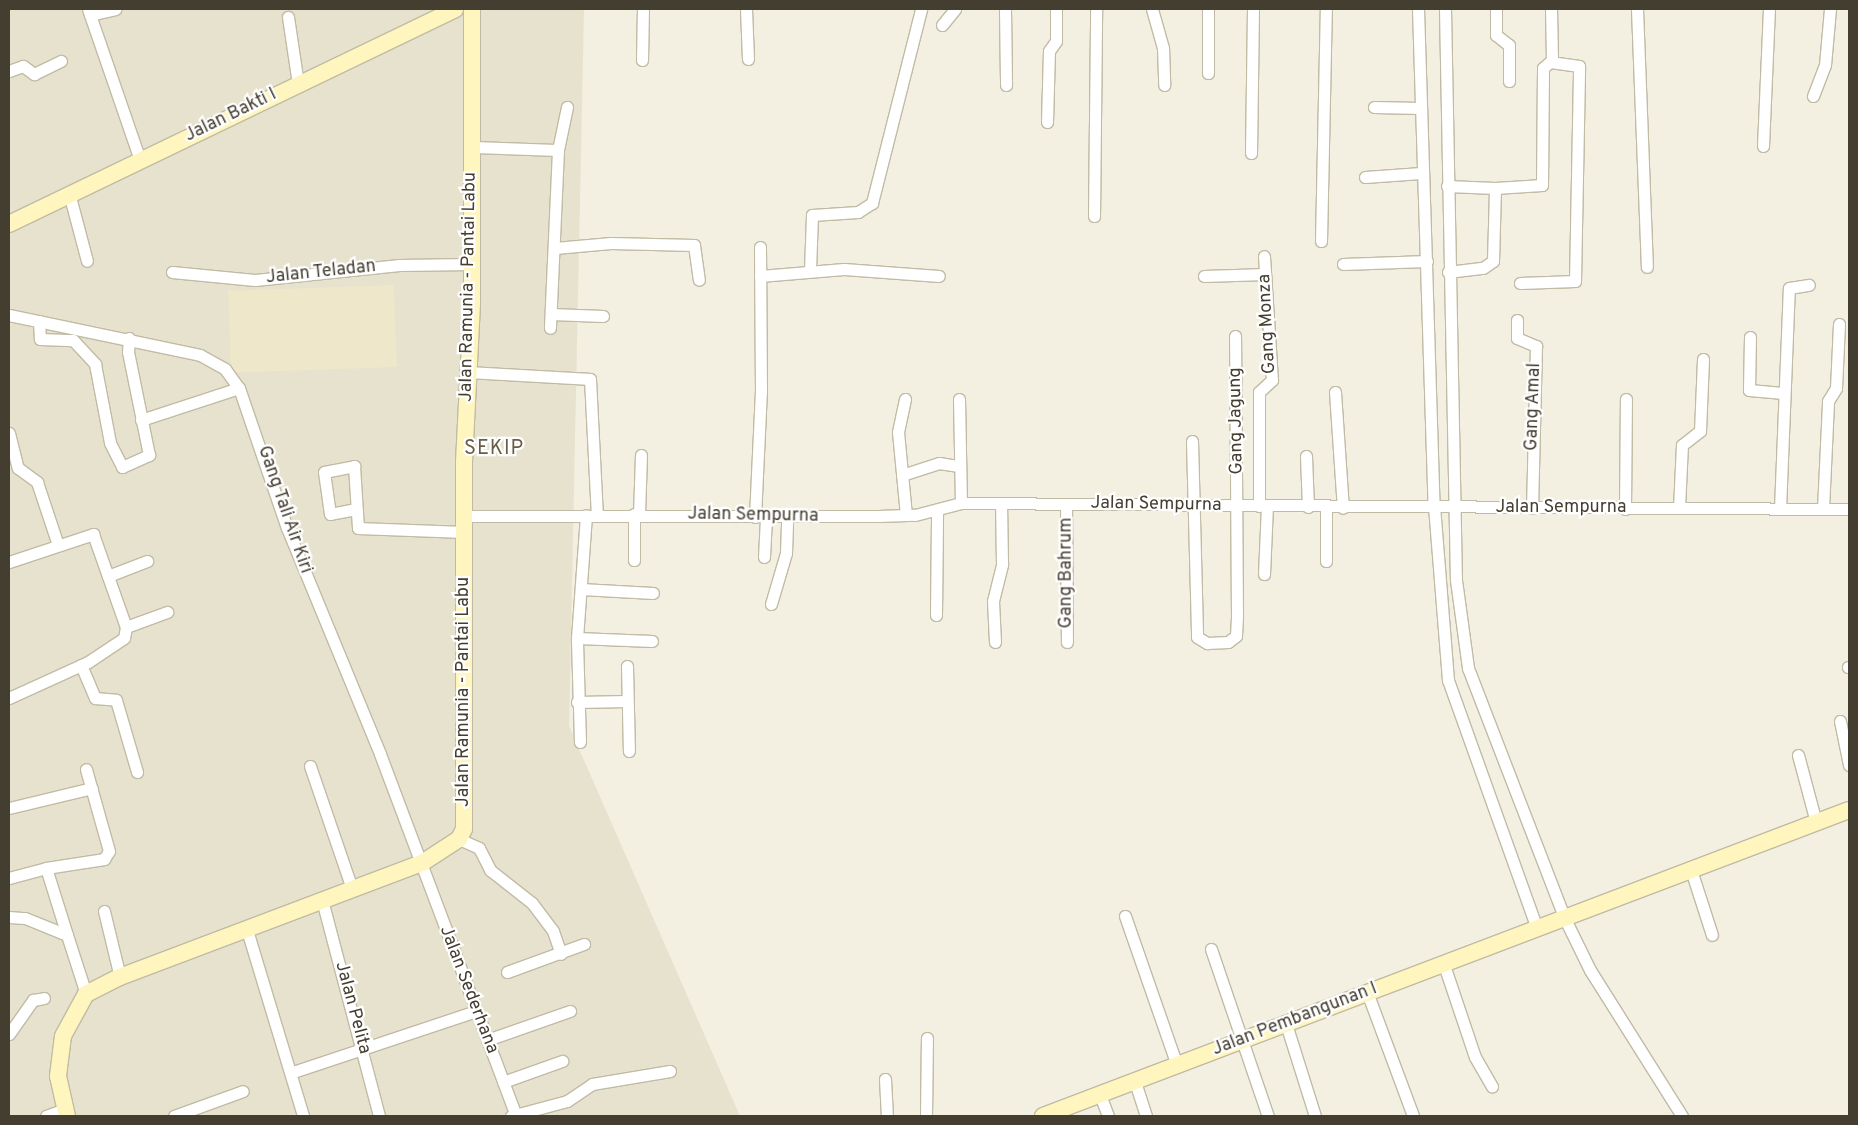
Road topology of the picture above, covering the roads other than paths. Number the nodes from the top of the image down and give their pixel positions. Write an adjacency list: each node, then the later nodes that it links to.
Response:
1 (115, 9): 22 (street)
2 (455, 9): 32 (main road, Jalan Bakti I)
3 (472, 9): 41 (main road, Jalan Ramunia - Pantai Labu)
4 (643, 9): 26 (street)
5 (746, 9): 25 (street)
6 (921, 9): 61 (street)
7 (955, 9): 24 (street)
8 (1005, 9): 33 (street)
9 (1056, 9): 39 (street)
10 (1096, 9): 50 (street)
11 (1152, 9): 34 (street)
12 (1208, 9): 30 (street)
13 (1253, 9): 43 (street)
14 (1326, 9): 52 (street)
15 (1418, 9): 38 (street)
16 (1446, 9): 47 (street)
17 (1496, 9): 31 (street)
18 (1551, 9): 28 (street)
19 (1637, 9): 60 (street)
20 (1769, 9): 40 (street)
21 (1830, 9): 35 (street)
22 (89, 12): 44 (street)
23 (288, 17): 32 (street)
24 (942, 25)
25 (748, 59)
26 (642, 60)
27 (60, 62): 29 (street)
28 (1550, 62): 48 (street); 69 (street)
29 (9, 71)
30 (1208, 73)
31 (1509, 81)
32 (298, 84): 44 (main road, Jalan Bakti I)
33 (1006, 85)
34 (1164, 85)
35 (1813, 96)
36 (567, 107): 42 (street)
37 (1374, 107): 38 (street)
38 (1420, 108): 45 (street)
39 (1047, 122)
40 (1763, 146)
41 (473, 147): 42 (street); 58 (main road, Jalan Ramunia - Pantai Labu)
42 (558, 150): 54 (street)
43 (1251, 153)
44 (140, 160): 49 (main road, Jalan Bakti I)
45 (1422, 173): 46 (street); 57 (street)
46 (1365, 176)
47 (1446, 186): 48 (street); 63 (street)
48 (1495, 188): 63 (street)
49 (69, 193): 51 (main road, Jalan Bakti I); 56 (street)
50 (1094, 216)
51 (9, 224)
52 (1321, 241)
53 (760, 247): 65 (street)
54 (555, 248): 68 (street); 71 (street)
55 (1264, 256): 64 (street, Gang Monza)
56 (87, 261)
57 (1427, 261): 59 (street); 78 (street)
58 (471, 264): 62 (street, Jalan Teladan); 84 (main road, Jalan Ramunia - Pantai Labu)
59 (1343, 264)
60 (1647, 267)
61 (810, 270): 65 (street); 66 (street)
62 (172, 272)
63 (1448, 272): 79 (street)
64 (1265, 274): 67 (street); 103 (street, Gang Monza)
65 (760, 276): 120 (street)
66 (939, 276)
67 (1204, 276)
68 (699, 280)
69 (1520, 283)
70 (1808, 284): 87 (street)
71 (551, 314): 73 (street); 77 (street)
72 (9, 315): 76 (street, Gang Tali Air Kiri)
73 (603, 316)
74 (1517, 320): 109 (street, Gang Amal)
75 (1839, 324): 114 (street)
76 (39, 325): 82 (street, Gang Tali Air Kiri); 91 (street)
77 (550, 328)
78 (1431, 328): 79 (street); 105 (street)
79 (1448, 328): 106 (street)
80 (1235, 336): 102 (street, Gang Jagung)
81 (1750, 337): 87 (street)
82 (128, 341): 85 (street, Gang Tali Air Kiri); 91 (street)
83 (1703, 359): 110 (street)
84 (468, 372): 117 (street); 122 (main road, Jalan Ramunia - Pantai Labu)
85 (240, 388): 91 (street); 159 (street, Gang Tali Air Kiri)
86 (1335, 392): 108 (street)
87 (1783, 393): 113 (street)
88 (905, 399): 97 (street)
89 (959, 399): 96 (street)
90 (1626, 399): 112 (street)
91 (142, 420)
92 (9, 433): 123 (street)
93 (1192, 441): 101 (street)
94 (641, 456): 118 (street)
95 (1306, 456): 104 (street)
96 (959, 466): 97 (street); 98 (street)
97 (902, 475): 119 (street)
98 (961, 503): 99 (street, Jalan Sempurna); 116 (street, Jalan Sempurna)
99 (1001, 503): 100 (street, Jalan Sempurna); 139 (street)
100 (1066, 504): 101 (street, Jalan Sempurna); 140 (street, Gang Bahrum)
101 (1191, 504): 102 (street, Jalan Sempurna); 102 (street, Gang Jagung)
102 (1238, 506): 103 (street, Jalan Sempurna)
103 (1263, 506): 104 (street, Jalan Sempurna); 129 (street, Gang Monza)
104 (1308, 507): 107 (street, Jalan Sempurna)
105 (1435, 507): 106 (street, Jalan Sempurna); 108 (street, Jalan Sempurna); 168 (street)
106 (1452, 507): 109 (street, Jalan Sempurna); 168 (street)
107 (1326, 508): 108 (street, Jalan Sempurna); 126 (street)
108 (1343, 508)
109 (1532, 508): 112 (street, Jalan Sempurna)
110 (1679, 508): 112 (street, Jalan Sempurna); 113 (street, Jalan Sempurna)
111 (356, 509): 111 (street); 122 (street, Jalan Sempurna)
112 (1625, 509)
113 (1780, 509): 114 (street, Jalan Sempurna)
114 (1823, 509): 115 (street, Jalan Sempurna)
115 (1849, 509)
116 (937, 511): 119 (street, Jalan Sempurna); 135 (street)
117 (592, 515): 118 (street, Jalan Sempurna); 122 (street, Jalan Sempurna); 131 (street)
118 (636, 515): 120 (street, Jalan Sempurna); 125 (street)
119 (906, 515): 121 (street, Jalan Sempurna)
120 (760, 517): 121 (street, Jalan Sempurna); 124 (street)
121 (787, 518): 133 (street)
122 (464, 524): 158 (main road, Jalan Ramunia - Pantai Labu)
123 (58, 545): 127 (street); 130 (street)
124 (764, 557)
125 (634, 560)
126 (1326, 561)
127 (9, 562)
128 (147, 562): 130 (street)
129 (1264, 574)
130 (108, 576): 136 (street)
131 (581, 589): 132 (street); 137 (street)
132 (653, 593)
133 (770, 604)
134 (167, 612): 136 (street)
135 (936, 616)
136 (126, 627): 141 (street)
137 (577, 638): 138 (street); 145 (street)
138 (652, 641)
139 (995, 642)
140 (1067, 642)
141 (81, 665): 143 (street); 153 (street)
142 (627, 666): 144 (street)
143 (9, 698)
144 (628, 701): 145 (street); 148 (street)
145 (577, 702): 147 (street)
146 (1840, 721): 150 (street)
147 (580, 742)
148 (629, 751)
149 (1798, 755): 157 (street)
150 (1849, 765)
151 (310, 766): 163 (street)
152 (86, 769): 154 (street)
153 (137, 772)
154 (92, 788): 155 (street); 160 (street)
155 (9, 808)
156 (1849, 810): 157 (main road, Jalan Pembangunan I)
157 (1816, 822): 161 (main road, Jalan Pembangunan I)
158 (459, 839): 159 (main road); 174 (street)
159 (422, 863): 163 (main road); 181 (street, Jalan Sederhana)
160 (46, 868): 162 (street); 170 (street)
161 (1691, 870): 168 (main road, Jalan Pembangunan I); 171 (street)
162 (9, 878)
163 (352, 888): 164 (main road)
164 (322, 900): 169 (main road); 188 (street, Jalan Pelita)
165 (104, 911): 177 (street)
166 (1125, 916): 190 (street)
167 (9, 917): 170 (street)
168 (1552, 922): 175 (main road, Jalan Pembangunan I); 213 (street)
169 (247, 930): 177 (main road); 192 (street)
170 (67, 935): 179 (street)
171 (1712, 935)
172 (584, 944): 174 (street)
173 (1211, 949): 187 (street)
174 (561, 954): 176 (street)
175 (1444, 965): 178 (main road, Jalan Pembangunan I); 196 (street)
176 (507, 972)
177 (120, 977): 179 (main road)
178 (1367, 992): 183 (main road, Jalan Pembangunan I); 212 (street)
179 (86, 994): 199 (main road)
180 (44, 998): 184 (street)
181 (476, 1011): 186 (street, Jalan Sederhana); 188 (street)
182 (570, 1011): 186 (street)
183 (1286, 1024): 187 (main road, Jalan Pembangunan I); 211 (street)
184 (9, 1034)
185 (927, 1038): 206 (street)
186 (487, 1040): 194 (street, Jalan Sederhana)
187 (1240, 1042): 190 (main road, Jalan Pembangunan I); 210 (street)
188 (363, 1048): 192 (street); 203 (street, Jalan Pelita)
189 (562, 1061): 194 (street)
190 (1177, 1065): 195 (main road, Jalan Pembangunan I)
191 (670, 1071): 204 (street)
192 (293, 1072): 202 (street)
193 (885, 1079): 205 (street)
194 (503, 1082): 204 (street, Jalan Sederhana)
195 (1135, 1082): 198 (main road, Jalan Pembangunan I); 209 (street)
196 (1492, 1087)
197 (243, 1091): 201 (street)
198 (1100, 1095): 207 (main road, Jalan Pembangunan I); 208 (street)
199 (66, 1113): 200 (street)
200 (46, 1116)
201 (174, 1116)
202 (303, 1116)
203 (379, 1116)
204 (514, 1116)
205 (888, 1116)
206 (926, 1116)
207 (1042, 1116)
208 (1108, 1116)
209 (1146, 1116)
210 (1268, 1116)
211 (1315, 1116)
212 (1412, 1116)
213 (1682, 1116)

